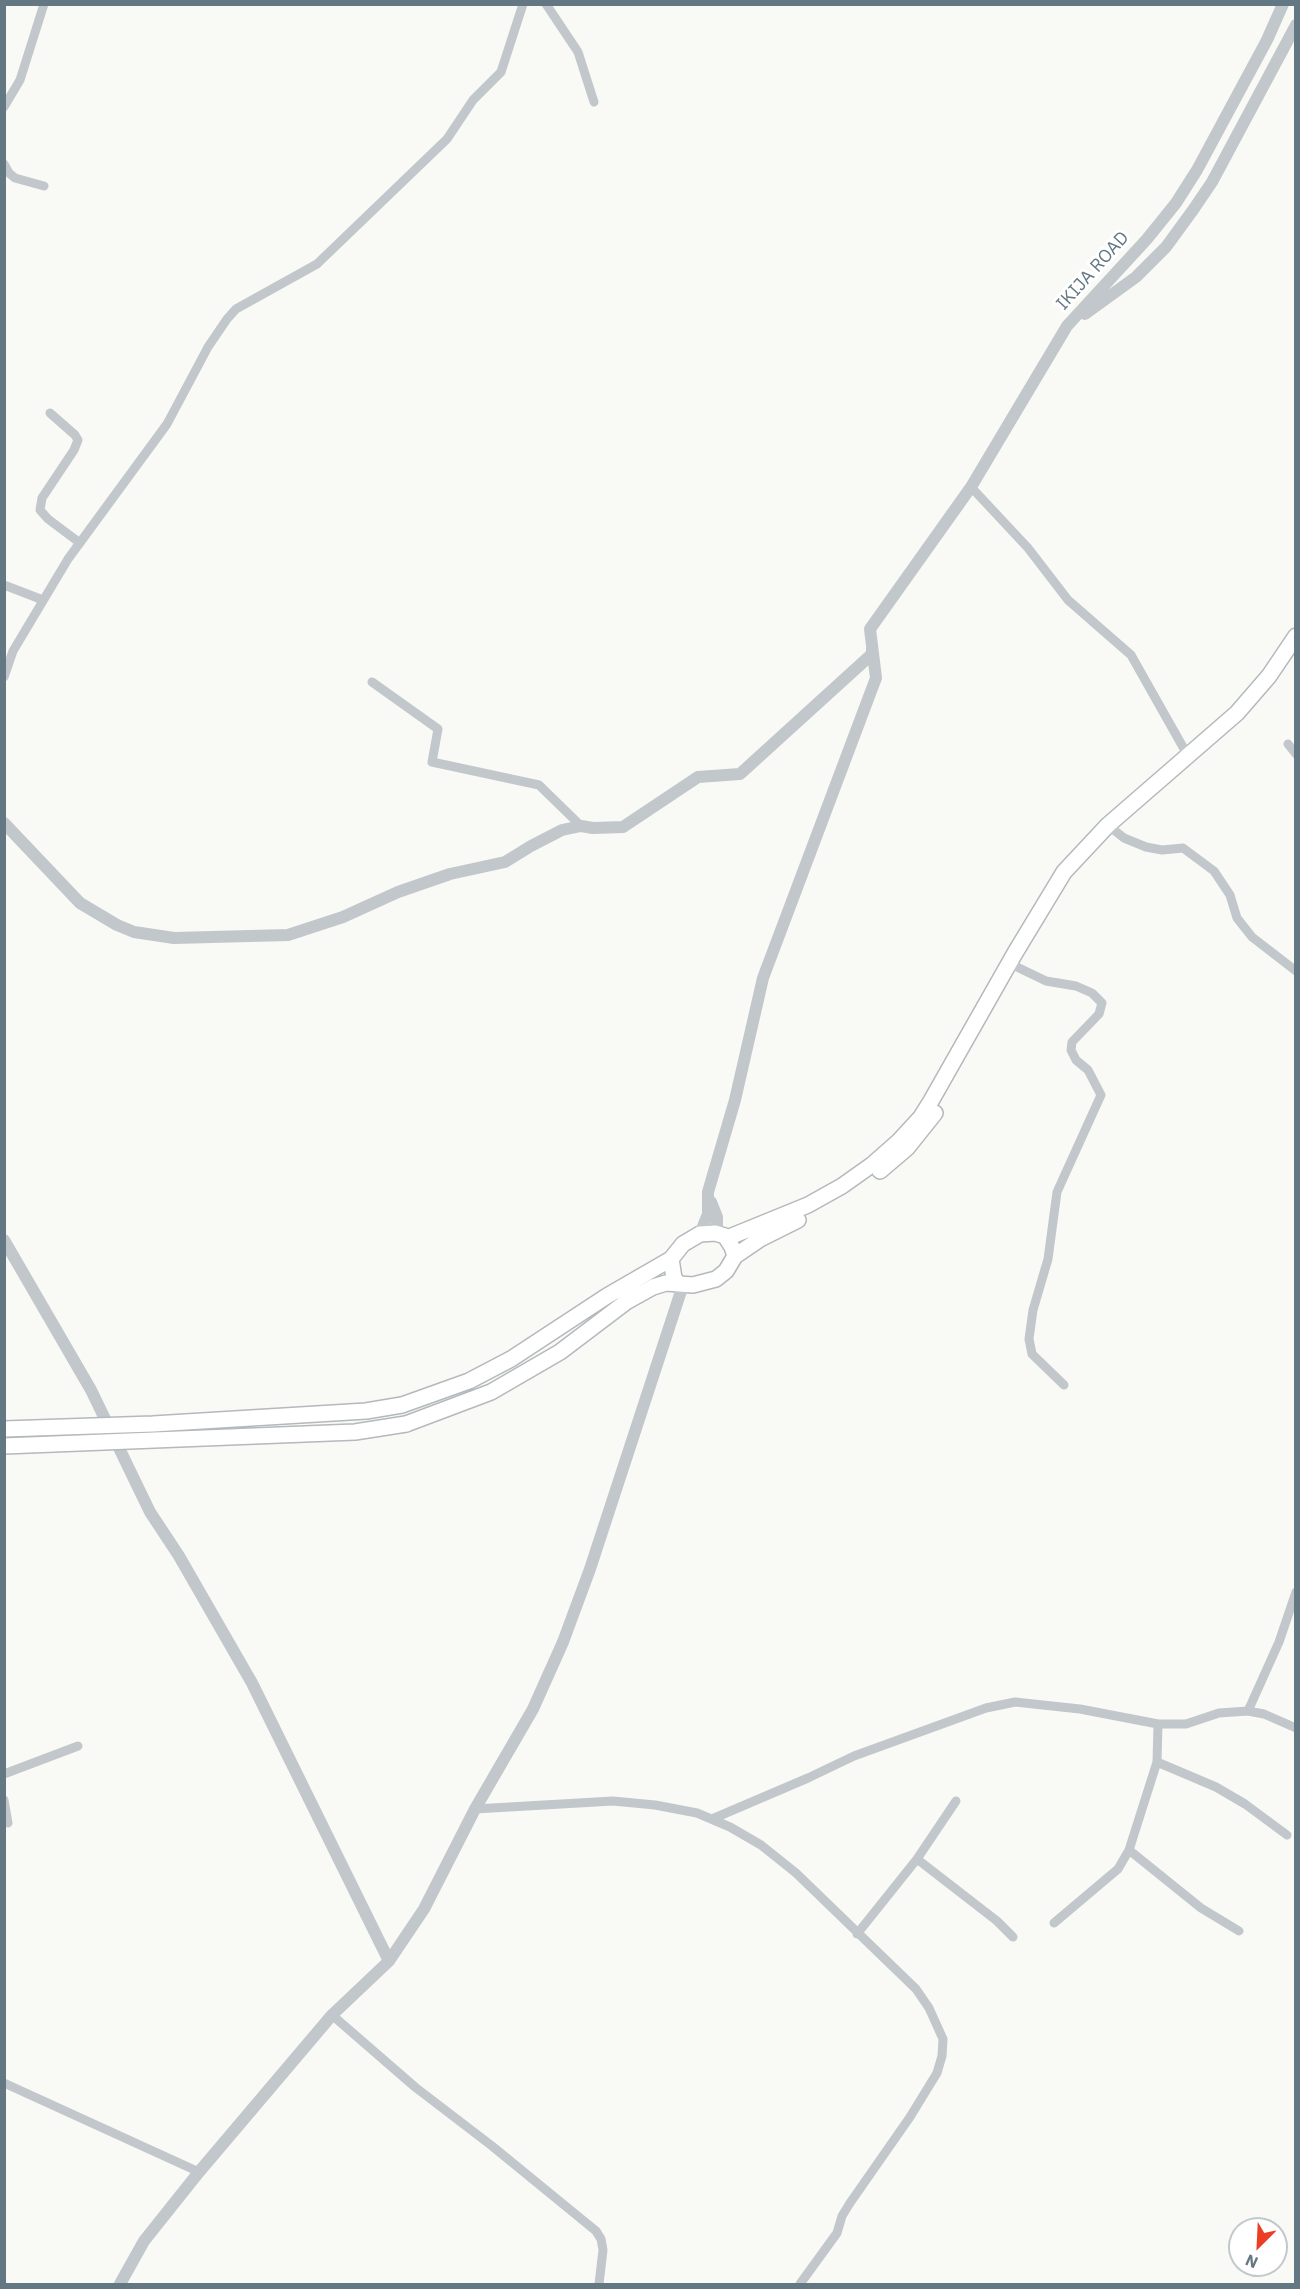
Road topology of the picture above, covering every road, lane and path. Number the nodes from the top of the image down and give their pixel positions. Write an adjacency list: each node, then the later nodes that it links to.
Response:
1 (44, 4): 7 (street)
2 (523, 4): 13 (street)
3 (546, 4): 6 (street)
4 (1283, 4): 10 (street, IKIJA ROAD)
5 (1296, 25): 10 (street, IKIJA ROAD)
6 (594, 102)
7 (4, 107)
8 (4, 164): 9 (street)
9 (44, 186)
10 (1067, 326): 12 (street)
11 (50, 413): 13 (street)
12 (971, 487): 16 (street); 23 (street)
13 (80, 543): 15 (street)
14 (4, 585): 15 (street)
15 (43, 600): 19 (street)
16 (870, 629): 25 (street); 29 (street)
17 (1296, 636): 23 (main road)
18 (1296, 653): 26 (main road)
19 (4, 677)
20 (372, 682): 25 (street)
21 (1288, 744): 22 (street)
22 (1296, 754)
23 (1188, 756): 31 (main road)
24 (4, 823): 25 (street)
25 (581, 826)
26 (1114, 830): 27 (main road); 28 (street)
27 (1017, 967): 33 (main road); 38 (street)
28 (1296, 971)
29 (708, 1192): 30 (street); 31 (street)
30 (700, 1234): 31 (main road); 34 (main road)
31 (722, 1236): 33 (main road)
32 (4, 1240): 60 (street)
33 (735, 1256): 35 (main road)
34 (671, 1259): 36 (main road); 39 (main road, bridge)
35 (709, 1282): 36 (main road); 37 (street)
36 (680, 1284): 37 (street); 40 (main road, bridge)
37 (675, 1304): 50 (street)
38 (1064, 1385)
39 (4, 1429)
40 (4, 1446)
41 (1296, 1592): 42 (street)
42 (1248, 1711): 43 (street); 44 (street)
43 (1158, 1724): 46 (street); 51 (street)
44 (1296, 1728)
45 (78, 1746): 47 (street)
46 (1157, 1762): 53 (street); 54 (street)
47 (4, 1774)
48 (4, 1800): 52 (street)
49 (956, 1801): 55 (street)
50 (475, 1809): 51 (street); 60 (street)
51 (712, 1819): 58 (street)
52 (8, 1823)
53 (1287, 1835)
54 (1129, 1850): 56 (street); 57 (street)
55 (917, 1859): 58 (street); 59 (street)
56 (1054, 1923)
57 (1239, 1931)
58 (857, 1934): 66 (street)
59 (1013, 1936)
60 (389, 1961): 61 (street)
61 (332, 2015): 63 (street); 65 (street)
62 (4, 2083): 63 (street)
63 (199, 2172): 64 (street)
64 (120, 2284)
65 (599, 2284)
66 (800, 2284)

